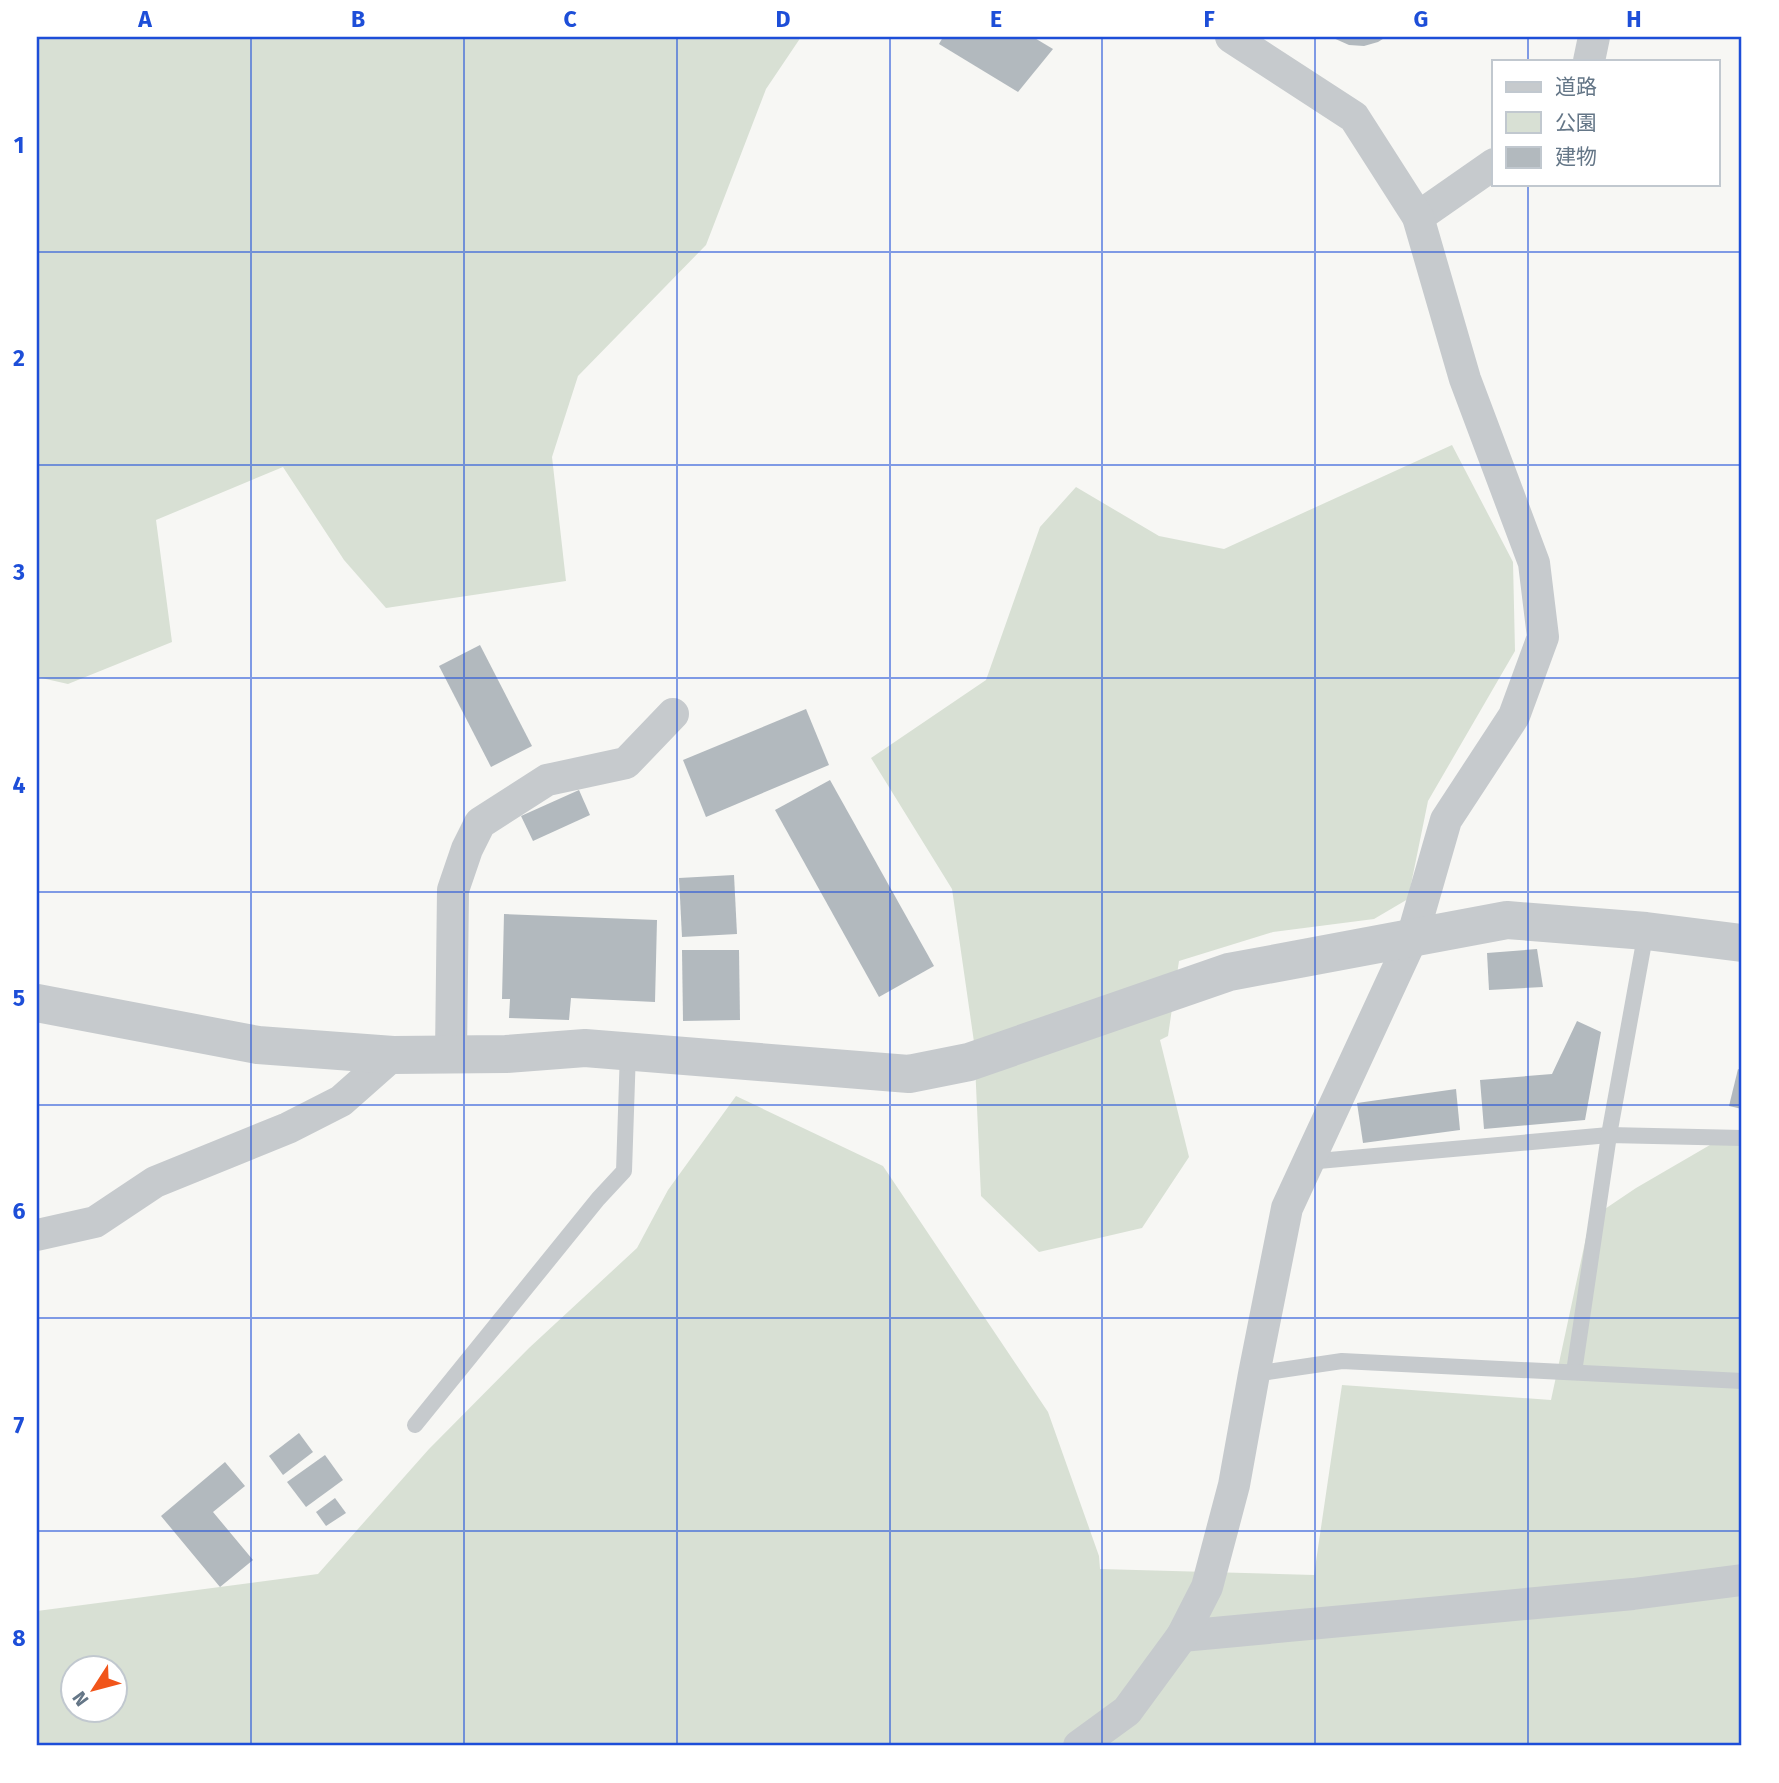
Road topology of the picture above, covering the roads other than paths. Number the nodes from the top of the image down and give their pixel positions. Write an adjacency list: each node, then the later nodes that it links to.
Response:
1 (1231, 37): 5 (street)
2 (1594, 37): 3 (street)
3 (1589, 60)
4 (1492, 165): 5 (street)
5 (1418, 217): 8 (street)
6 (673, 713): 13 (street)
7 (1646, 931): 8 (street); 9 (street); 14 (lane)
8 (1412, 939): 11 (street); 16 (street)
9 (1742, 943)
10 (37, 1003): 12 (street)
11 (628, 1051): 13 (street); 21 (lane)
12 (393, 1055): 13 (street); 17 (street)
13 (451, 1055)
14 (1609, 1135): 15 (lane); 16 (lane); 18 (lane)
15 (1742, 1138)
16 (1307, 1162): 19 (street)
17 (37, 1235)
18 (1574, 1372): 19 (lane); 20 (lane)
19 (1254, 1374): 23 (street)
20 (1742, 1381)
21 (415, 1425)
22 (1742, 1580): 23 (street)
23 (1182, 1636): 24 (street)
24 (1079, 1746)

